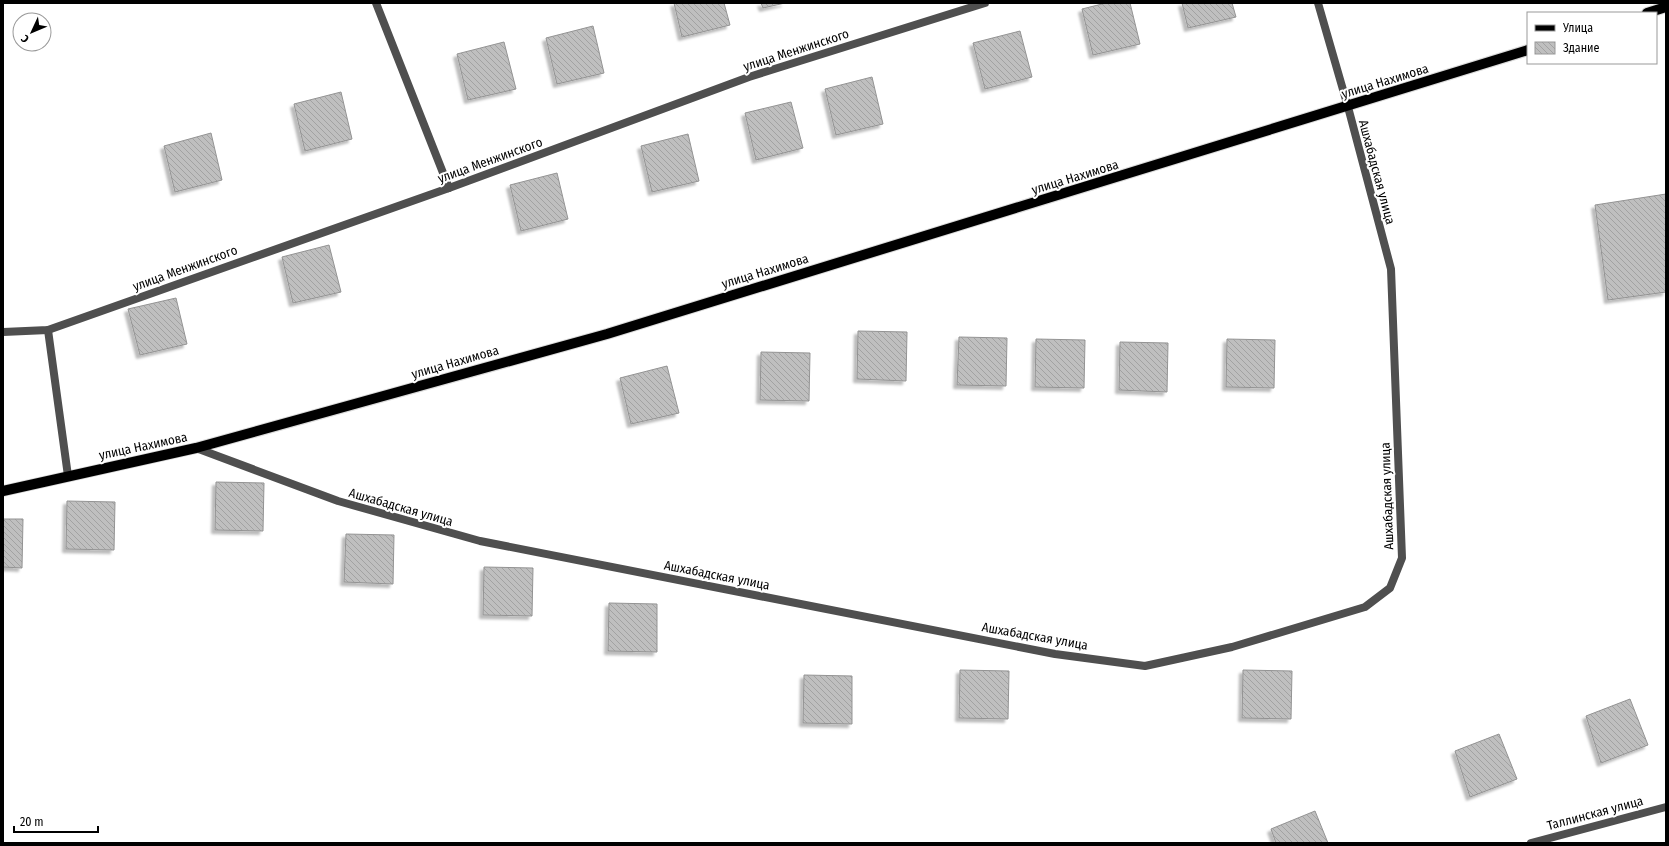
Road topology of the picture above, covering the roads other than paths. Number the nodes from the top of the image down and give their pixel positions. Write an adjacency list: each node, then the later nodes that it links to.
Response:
1 (376, 3): 8 (street)
2 (985, 3): 8 (street, улица Менжинского)
3 (1318, 3): 7 (street, Ашхабадская улица)
4 (1666, 7): 5 (main road)
5 (1650, 12)
6 (1527, 50): 7 (main road, улица Нахимова)
7 (1348, 107): 11 (main road, улица Нахимова); 11 (street, Ашхабадская улица)
8 (449, 188): 9 (street, улица Менжинского)
9 (48, 330): 10 (street, улица Менжинского); 12 (street)
10 (3, 332)
11 (196, 448): 12 (main road, улица Нахимова)
12 (68, 476): 13 (main road, улица Нахимова)
13 (3, 491)
14 (1666, 807): 15 (street, Таллинская улица)
15 (1531, 843)

